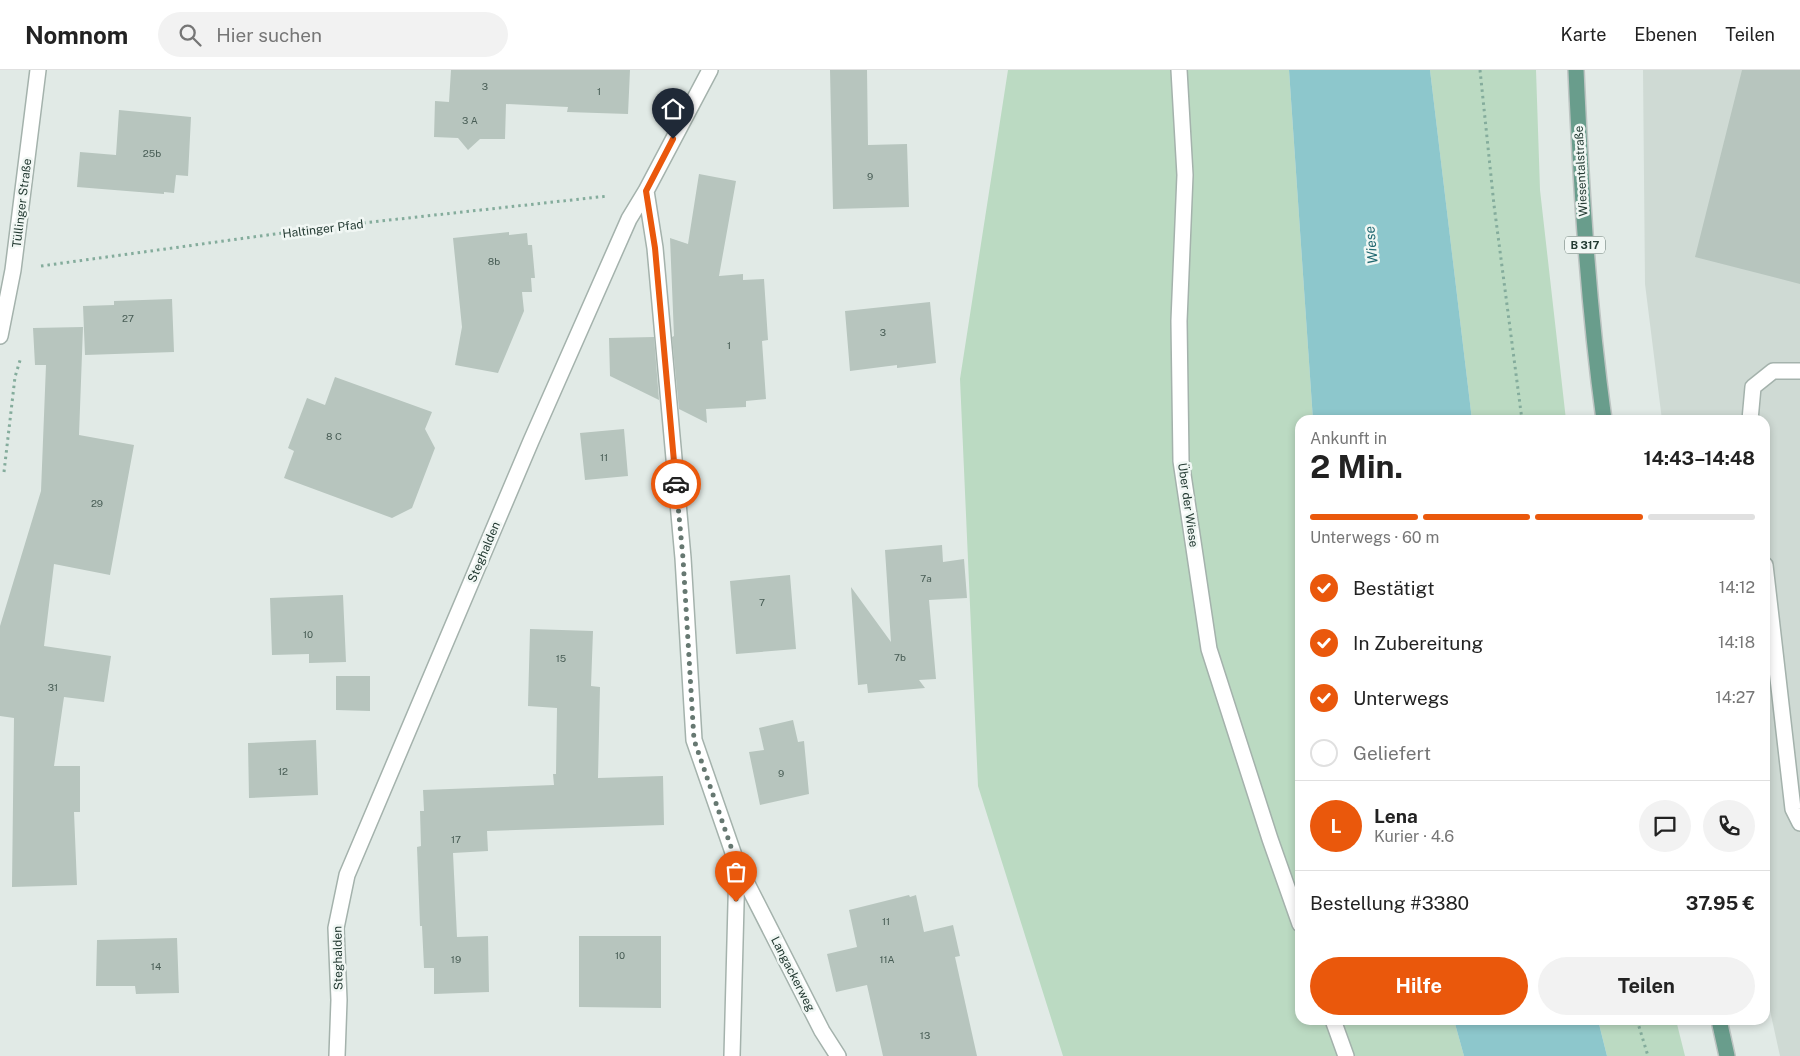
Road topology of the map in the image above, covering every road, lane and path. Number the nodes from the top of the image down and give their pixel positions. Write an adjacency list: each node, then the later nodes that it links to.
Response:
1 (38, 70): 7 (street, Tüllinger Straße)
2 (710, 70): 6 (street, Steghalden)
3 (1179, 70): 18 (street, Über der Wiese)
4 (1480, 70): 11 (path)
5 (1576, 70): 12 (main road, Wiesentalstraße / B 317)
6 (646, 191): 7 (path, Haltinger Pfad); 17 (street, Langackerweg); 22 (street, Steghalden)
7 (7, 270): 8 (street, Tüllinger Straße)
8 (0, 336)
9 (21, 354): 14 (path)
10 (1800, 371): 13 (street)
11 (1521, 415)
12 (1603, 415)
13 (1750, 415)
14 (4, 472)
15 (1770, 608): 16 (street)
16 (1800, 823)
17 (737, 864): 23 (street, Langackerweg); 24 (street, Langackerweg)
18 (1295, 910)
19 (1336, 1025): 25 (street)
20 (1639, 1025): 26 (path)
21 (1720, 1025): 27 (main road)
22 (337, 1056)
23 (732, 1056)
24 (838, 1056)
25 (1346, 1056)
26 (1648, 1056)
27 (1728, 1056)

